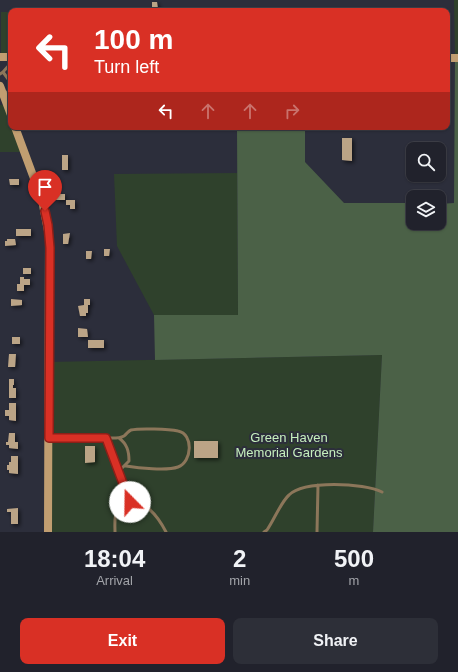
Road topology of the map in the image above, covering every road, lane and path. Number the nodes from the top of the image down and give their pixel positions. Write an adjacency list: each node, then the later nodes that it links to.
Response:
1 (8, 65): 2 (lane)
2 (1, 73)
3 (2, 95): 4 (main road)
4 (8, 108)
5 (16, 130): 6 (main road)
6 (49, 438): 7 (lane); 14 (main road)
7 (106, 438): 8 (lane); 10 (lane)
8 (119, 438): 9 (lane); 9 (lane)
9 (126, 466): 10 (lane)
10 (118, 472): 13 (lane)
11 (318, 485): 12 (lane); 17 (lane); 18 (lane)
12 (382, 492)
13 (130, 502): 15 (lane); 16 (lane)
14 (48, 532)
15 (115, 532)
16 (166, 532)
17 (264, 532)
18 (317, 532)

